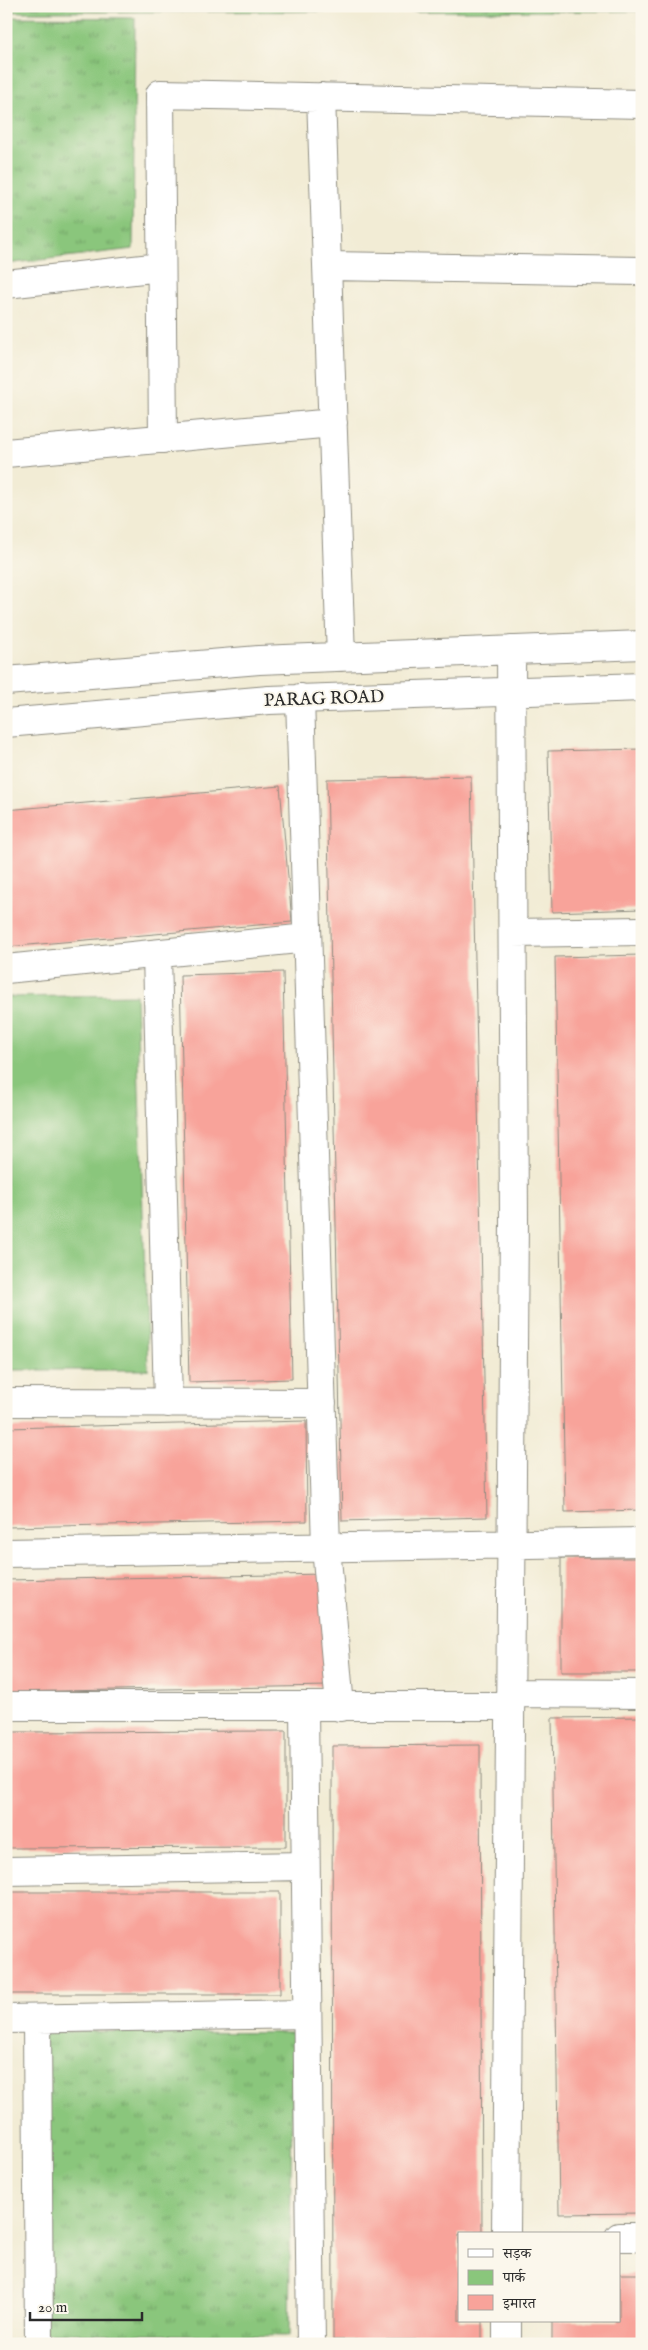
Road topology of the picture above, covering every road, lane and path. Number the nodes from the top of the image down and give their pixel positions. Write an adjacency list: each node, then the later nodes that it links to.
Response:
1 (321, 97): 2 (street); 3 (street); 4 (street)
2 (642, 104)
3 (161, 266): 6 (street); 8 (street)
4 (327, 266): 5 (street); 7 (street)
5 (642, 271)
6 (6, 284)
7 (333, 423): 8 (street); 12 (street)
8 (163, 439): 9 (street)
9 (6, 453)
10 (642, 645): 11 (street)
11 (511, 650): 12 (street); 15 (street)
12 (341, 657): 13 (street)
13 (6, 681)
14 (642, 687): 15 (street, PARAG ROAD)
15 (511, 691): 16 (street, PARAG ROAD); 19 (street)
16 (300, 698): 17 (street, PARAG ROAD); 20 (street)
17 (6, 723)
18 (642, 931): 19 (street)
19 (513, 933): 27 (street)
20 (307, 938): 21 (street); 25 (street)
21 (157, 954): 22 (street); 24 (street)
22 (6, 969)
23 (6, 1402): 24 (street)
24 (168, 1403): 25 (street)
25 (322, 1403): 28 (street)
26 (642, 1542): 27 (street)
27 (511, 1544): 28 (street); 31 (street)
28 (326, 1547): 29 (street); 34 (street)
29 (6, 1553)
30 (642, 1694): 31 (street)
31 (510, 1699): 34 (street); 40 (street)
32 (6, 1706): 33 (street)
33 (304, 1707): 34 (street); 35 (street)
34 (340, 1707)
35 (305, 1866): 36 (street); 37 (street)
36 (6, 1871)
37 (307, 2014): 39 (street); 45 (street)
38 (6, 2019): 39 (street)
39 (37, 2019): 44 (street)
40 (506, 2232)
41 (620, 2237): 42 (street)
42 (642, 2237)
43 (507, 2322): 46 (street)
44 (39, 2344)
45 (311, 2344)
46 (507, 2344)

